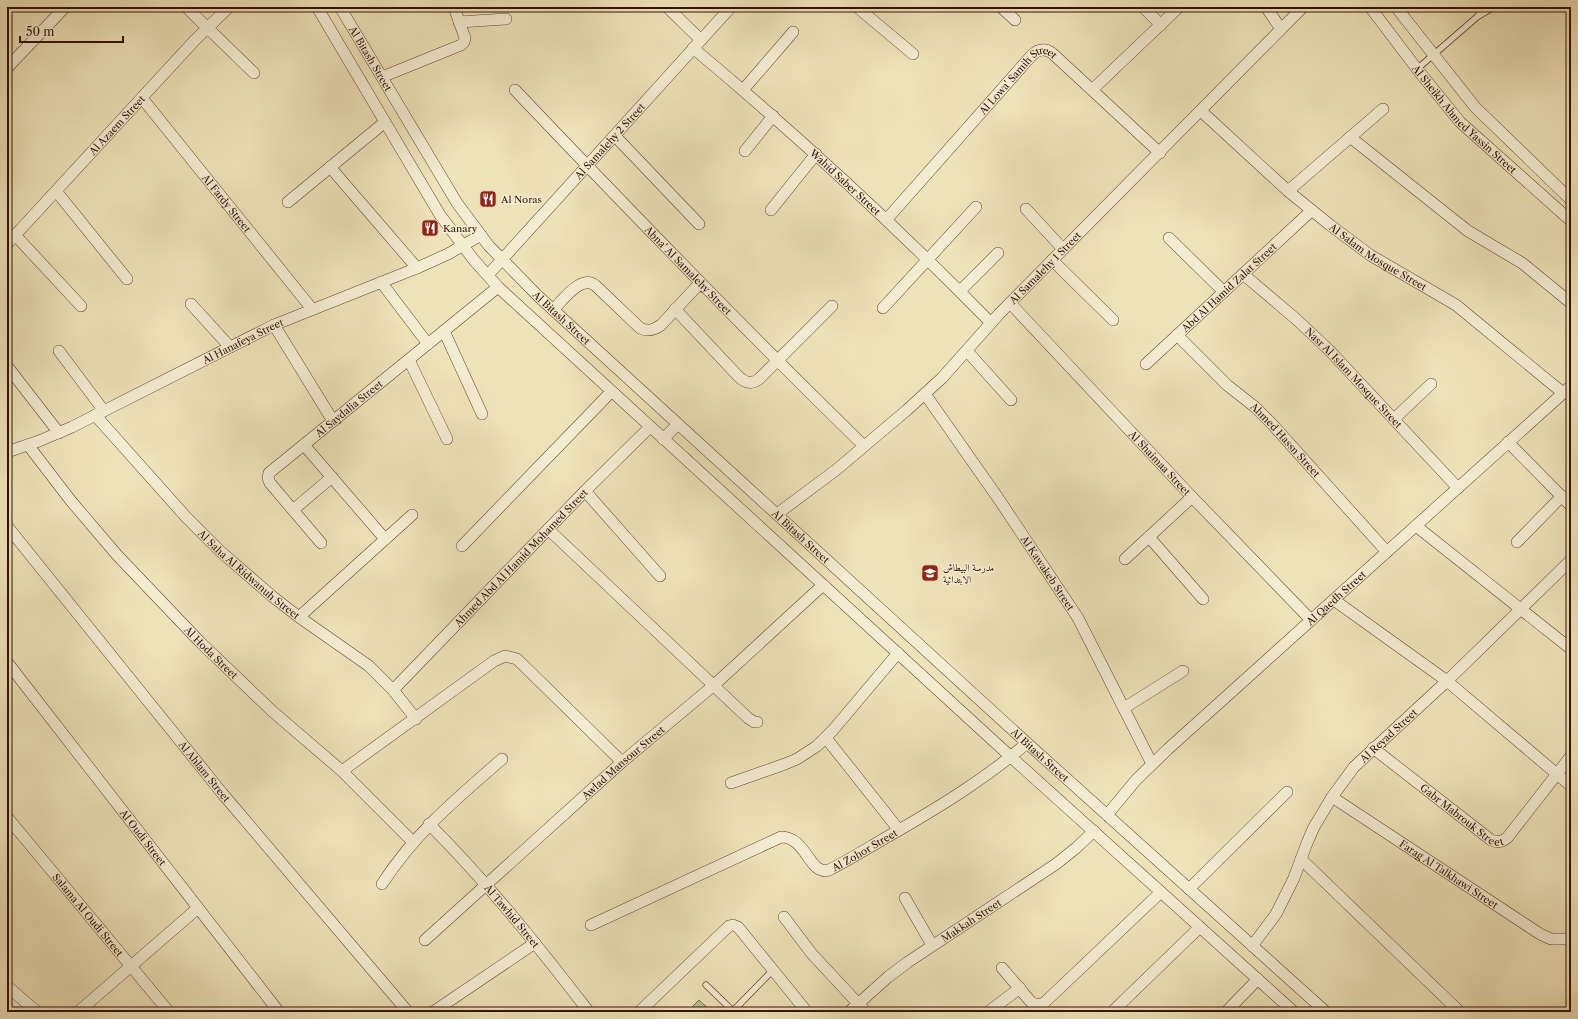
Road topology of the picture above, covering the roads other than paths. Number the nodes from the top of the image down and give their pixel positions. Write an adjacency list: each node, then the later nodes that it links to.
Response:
1 (65, 7): 30 (street)
2 (186, 7): 24 (street)
3 (228, 7): 24 (street, Al Azaem Street)
4 (317, 7): 41 (street, Al Bitash Street)
5 (340, 7): 33 (street, Al Bitash Street)
6 (454, 7): 22 (street)
7 (667, 7): 27 (street, Wahid Saber Street)
8 (730, 7): 27 (street, Al Samalehy 2 Street)
9 (857, 7): 28 (street)
10 (1001, 7): 21 (street)
11 (1143, 7): 23 (street)
12 (1179, 7): 23 (street)
13 (1266, 7): 25 (street)
14 (1370, 7): 31 (street, Al Sheikh Ahmed Yassin Street)
15 (1396, 7): 29 (street, Al Sheikh Ahmed Yassin Street)
16 (1484, 7): 19 (lane)
17 (1494, 7): 19 (lane)
18 (1302, 8): 25 (street, Al Samalehy 1 Street)
19 (1477, 17): 29 (lane)
20 (506, 20): 22 (street)
21 (1015, 20)
22 (459, 22): 33 (street)
23 (1161, 25): 36 (street)
24 (207, 27): 32 (street); 37 (street, Al Azaem Street)
25 (1281, 29): 39 (street, Al Samalehy 1 Street)
26 (793, 32): 35 (street)
27 (697, 44): 35 (street, Wahid Saber Street); 42 (street, Al Samalehy 2 Street)
28 (913, 54)
29 (1433, 55): 31 (lane); 51 (street, Al Sheikh Ahmed Yassin Street)
30 (8, 65)
31 (1417, 69): 58 (street, Al Sheikh Ahmed Yassin Street)
32 (254, 73)
33 (382, 77): 61 (street, Al Bitash Street)
34 (515, 90): 47 (street, Abna' Al Samalehy Street)
35 (743, 90): 40 (street, Wahid Saber Street)
36 (1092, 90): 45 (street, Al Lowa' Samih Street); 57 (street, Al Lowa' Samih Street)
37 (142, 98): 49 (street, Al Azaem Street); 85 (street, Al Fardy Street)
38 (1383, 110): 43 (street)
39 (1201, 111): 45 (street, Al Samalehy 1 Street); 50 (street, Al Salam Mosque Street)
40 (773, 116): 44 (street); 46 (street, Wahid Saber Street)
41 (385, 122): 48 (street); 64 (street, Al Bitash Street)
42 (615, 136): 47 (street, Al Samalehy 2 Street); 59 (street)
43 (1350, 137): 50 (street); 80 (street)
44 (745, 151)
45 (1160, 153): 65 (street, Al Samalehy 1 Street)
46 (816, 154): 55 (street); 57 (street, Wahid Saber Street)
47 (587, 166): 69 (street, Al Samalehy 2 Street); 75 (street, Abna' Al Samalehy Street)
48 (330, 167): 52 (street); 70 (street)
49 (56, 191): 60 (street, Al Azaem Street); 73 (street)
50 (1288, 191): 56 (street, Al Salam Mosque Street)
51 (1571, 200)
52 (288, 202)
53 (976, 207): 67 (street)
54 (1026, 209): 65 (street)
55 (771, 210)
56 (1311, 211): 71 (street, Abd Al Hamid Zalat Street); 102 (street, Al Salam Mosque Street)
57 (886, 219): 67 (street, Wahid Saber Street)
58 (1571, 221)
59 (699, 224)
60 (15, 235): 63 (street, Al Azaem Street); 82 (street)
61 (481, 236): 64 (street, Al Hanafeya Street); 69 (street, Al Bitash Street)
62 (1169, 238): 78 (street)
63 (7, 244)
64 (463, 246): 70 (street, Al Hanafeya Street); 72 (street, Al Bitash Street)
65 (1063, 250): 68 (street, Al Samalehy 1 Street)
66 (998, 253): 77 (street)
67 (928, 259): 77 (street, Wahid Saber Street); 84 (street)
68 (1052, 260): 79 (street, Al Samalehy 1 Street); 88 (street)
69 (502, 261): 72 (street, Al Samalehy 2 Street); 87 (street, Al Bitash Street)
70 (417, 268): 74 (street, Al Hanafeya Street)
71 (1243, 274): 78 (street, Abd Al Hamid Zalat Street); 108 (street, Nasr Al Islam Mosque Street)
72 (488, 275): 76 (street, Al Bitash Street)
73 (127, 279)
74 (381, 282): 85 (street, Al Hanafeya Street); 93 (street)
75 (700, 283): 86 (street); 98 (street, Abna' Al Samalehy Street)
76 (498, 288): 91 (street, Al Saydalia Street); 103 (street, Al Bitash Street)
77 (960, 291): 89 (street, Wahid Saber Street)
78 (1224, 292): 92 (street, Abd Al Hamid Zalat Street)
79 (1010, 303): 89 (street, Al Samalehy 1 Street); 124 (street, Al Shaimaa Street)
80 (1571, 303)
81 (192, 304): 94 (street)
82 (81, 306)
83 (832, 306): 98 (street)
84 (883, 308)
85 (312, 309): 90 (street, Al Hanafeya Street)
86 (675, 309): 87 (street); 98 (street)
87 (554, 310): 110 (street, Al Bitash Street)
88 (1113, 320)
89 (991, 323): 96 (street, Al Samalehy 1 Street)
90 (274, 325): 94 (street, Al Hanafeya Street); 109 (street)
91 (444, 331): 93 (street, Al Saydalia Street); 107 (street)
92 (1177, 335): 99 (street, Abd Al Hamid Zalat Street); 137 (street, Ahmed Hassn Street)
93 (428, 344): 97 (street, Al Saydalia Street)
94 (230, 347): 106 (street, Al Hanafeya Street)
95 (59, 351): 106 (street, Al Saha Al Ridwanuh Street)
96 (967, 351): 104 (street, Al Samalehy 1 Street); 105 (street)
97 (409, 360): 109 (street, Al Saydalia Street); 113 (street)
98 (777, 362): 118 (street, Abna' Al Samalehy Street)
99 (1146, 364)
100 (7, 366): 112 (street)
101 (1431, 384): 108 (street)
102 (1567, 389): 115 (street, Al Qaedh Street)
103 (611, 392): 111 (street, Al Bitash Street); 136 (street)
104 (925, 394): 118 (street, Al Samalehy 1 Street); 154 (street, Al Kawakeb Street)
105 (1011, 400)
106 (100, 413): 112 (street, Al Hanafeya Street); 145 (street, Al Saha Al Ridwanuh Street)
107 (482, 414)
108 (1394, 419): 121 (street, Nasr Al Islam Mosque Street)
109 (333, 421): 117 (street, Al Saydalia Street)
110 (678, 424): 114 (street); 127 (street, Al Bitash Street)
111 (650, 427): 114 (street, Al Bitash Street); 122 (street, Ahmed Abd Al Hamid Mohamed Street)
112 (59, 433): 116 (street, Al Hanafeya Street)
113 (447, 439)
114 (663, 439): 141 (street, Al Bitash Street)
115 (1508, 442): 121 (street, Al Qaedh Street); 123 (street)
116 (28, 445): 119 (street, Al Hanafeya Street); 165 (street, Al Hoda Street)
117 (304, 445): 120 (street); 126 (street, Al Saydalia Street)
118 (864, 446): 127 (street, Al Samalehy 1 Street)
119 (7, 452)
120 (332, 477): 126 (street); 133 (street)
121 (1458, 488): 130 (street, Al Qaedh Street)
122 (585, 491): 131 (street, Ahmed Abd Al Hamid Mohamed Street); 140 (street)
123 (1562, 496): 125 (street); 134 (street)
124 (1192, 497): 132 (street); 146 (street, Al Shaimaa Street)
125 (1571, 506)
126 (293, 510): 135 (street, Al Saydalia Street)
127 (777, 514): 158 (street, Al Bitash Street)
128 (412, 515): 133 (street)
129 (7, 526): 204 (street, Al Ahlam Street)
130 (1416, 526): 137 (street, Al Qaedh Street); 144 (street)
131 (548, 529): 152 (street); 153 (street, Ahmed Abd Al Hamid Mohamed Street)
132 (1149, 537): 138 (street); 142 (street)
133 (385, 539): 145 (street)
134 (1518, 542)
135 (321, 543)
136 (462, 546)
137 (1387, 552): 143 (street, Al Qaedh Street)
138 (1125, 559)
139 (1571, 560): 144 (street, Al Reyad Street)
140 (660, 576)
141 (823, 585): 148 (street, Al Bitash Street); 152 (street, Awlad Mansour Street)
142 (1203, 599)
143 (1334, 600): 146 (street, Al Qaedh Street); 151 (street)
144 (1520, 609): 147 (street); 151 (street, Al Reyad Street)
145 (299, 617): 153 (street, Al Saha Al Ridwanuh Street)
146 (1311, 620): 164 (street, Al Qaedh Street)
147 (1571, 650)
148 (898, 653): 157 (street); 161 (street, Al Bitash Street)
149 (7, 662): 183 (street, Al Oudi Street)
150 (1184, 671): 154 (street)
151 (1447, 681): 159 (street, Al Reyad Street); 166 (street)
152 (714, 686): 156 (street); 163 (street, Awlad Mansour Street)
153 (393, 690): 155 (street, Al Saha Al Ridwanuh Street)
154 (1124, 708): 164 (street, Al Kawakeb Street)
155 (416, 719): 163 (street); 165 (street)
156 (757, 722)
157 (826, 738): 167 (street); 174 (street)
158 (1027, 743): 161 (street, Al Zohor Street); 171 (street, Al Bitash Street)
159 (1373, 748): 166 (street, Gabr Mabrouk Street); 170 (street, Al Reyad Street)
160 (1571, 756): 166 (street, Gabr Mabrouk Street)
161 (1011, 757): 174 (street, Al Zohor Street); 175 (street, Al Bitash Street)
162 (502, 759): 173 (street)
163 (622, 762): 179 (street, Awlad Mansour Street)
164 (1152, 764): 171 (street, Al Qaedh Street)
165 (342, 771): 176 (street, Al Hoda Street)
166 (1558, 774): 168 (street)
167 (731, 783)
168 (1571, 786)
169 (1287, 792): 180 (street)
170 (1332, 797): 177 (street, Al Reyad Street); 187 (street, Farag Al Talkhawi Street)
171 (1107, 815): 180 (street, Al Bitash Street)
172 (7, 817): 192 (street, Salama Al Oudi Street)
173 (429, 824): 176 (street); 179 (street, Al Tawhid Street)
174 (899, 830): 185 (street, Al Zohor Street)
175 (1094, 831): 181 (street, Al Bitash Street); 190 (street, Makkah Street)
176 (413, 842): 178 (street)
177 (1300, 860): 191 (street, Al Reyad Street); 217 (street)
178 (382, 884)
179 (486, 884): 188 (street, Awlad Mansour Street); 189 (street, Al Tawhid Street)
180 (1189, 889): 191 (street, Al Bitash Street)
181 (1161, 892): 186 (street, Al Bitash Street); 198 (street)
182 (905, 898): 190 (street)
183 (198, 908): 192 (street); 203 (street, Al Oudi Street)
184 (784, 917): 199 (street)
185 (591, 925)
186 (1200, 927): 195 (street, Al Bitash Street); 213 (street)
187 (1571, 939)
188 (425, 940)
189 (535, 943): 205 (street); 206 (street, Al Tawhid Street)
190 (932, 945): 199 (street, Makkah Street)
191 (1252, 946): 216 (street, Al Bitash Street)
192 (131, 966): 201 (street); 202 (street, Salama Al Oudi Street)
193 (1002, 968): 198 (street)
194 (773, 970): 207 (street); 208 (lane); 209 (street)
195 (1258, 979): 214 (street); 215 (street, Al Bitash Street)
196 (706, 985): 208 (lane)
197 (7, 986): 200 (street)
198 (1020, 988): 212 (street)
199 (857, 1004): 210 (street, Makkah Street); 211 (street)
200 (36, 1012)
201 (78, 1012)
202 (169, 1012)
203 (279, 1012)
204 (408, 1012)
205 (433, 1012)
206 (589, 1012)
207 (639, 1012)
208 (733, 1012)
209 (807, 1012)
210 (849, 1012)
211 (866, 1012)
212 (988, 1012)
213 (1112, 1012)
214 (1226, 1012)
215 (1294, 1012)
216 (1326, 1012)
217 (1460, 1012)

